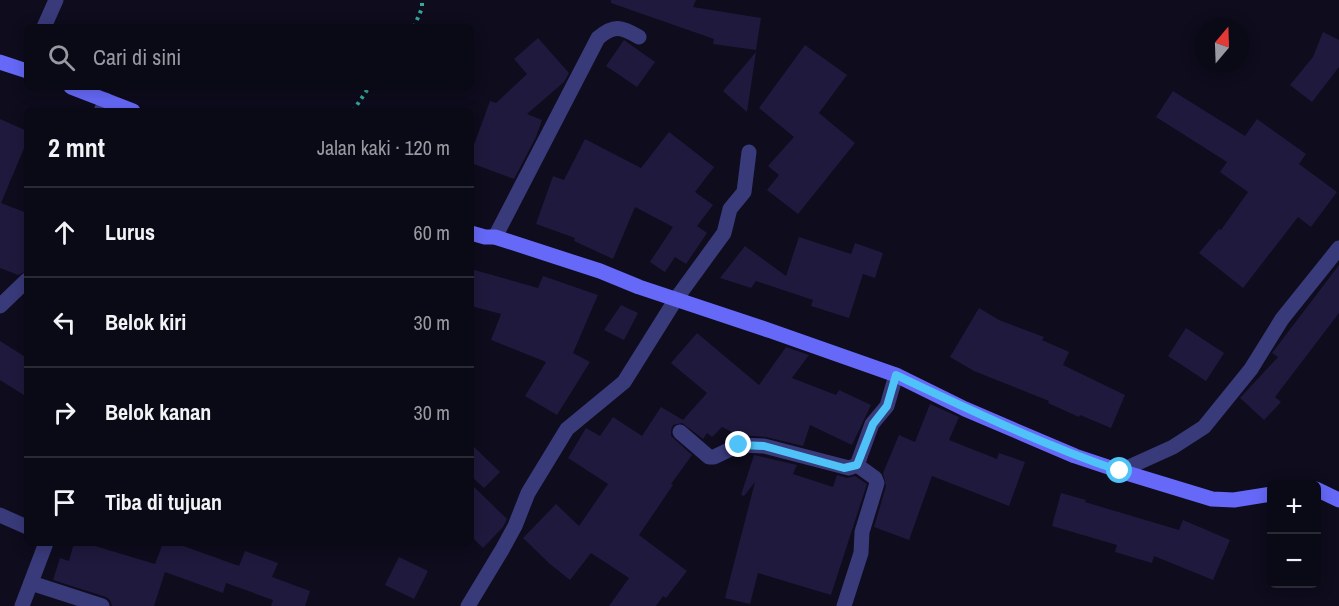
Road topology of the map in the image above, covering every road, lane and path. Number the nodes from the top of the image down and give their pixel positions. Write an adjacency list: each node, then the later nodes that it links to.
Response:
1 (56, 0): 3 (street)
2 (422, 0): 4 (path)
3 (45, 24)
4 (415, 24)
5 (639, 37): 15 (street)
6 (0, 62): 7 (street)
7 (24, 70)
8 (76, 90): 10 (street)
9 (367, 90): 12 (path)
10 (103, 105): 11 (street)
11 (118, 108)
12 (355, 108)
13 (749, 152): 18 (street)
14 (474, 234): 15 (street)
15 (495, 237): 18 (street)
16 (1339, 248): 23 (street)
17 (24, 283): 19 (street)
18 (676, 299): 20 (street); 33 (street)
19 (0, 306)
20 (896, 375): 22 (street); 23 (street)
21 (680, 432): 22 (street)
22 (857, 465): 34 (street)
23 (1120, 471): 25 (street)
24 (1321, 491): 26 (street)
25 (1267, 495)
26 (1339, 500)
27 (0, 515): 28 (street)
28 (24, 526)
29 (45, 546): 30 (street)
30 (31, 583): 31 (street); 32 (street)
31 (22, 606)
32 (102, 606)
33 (468, 606)
34 (844, 606)

